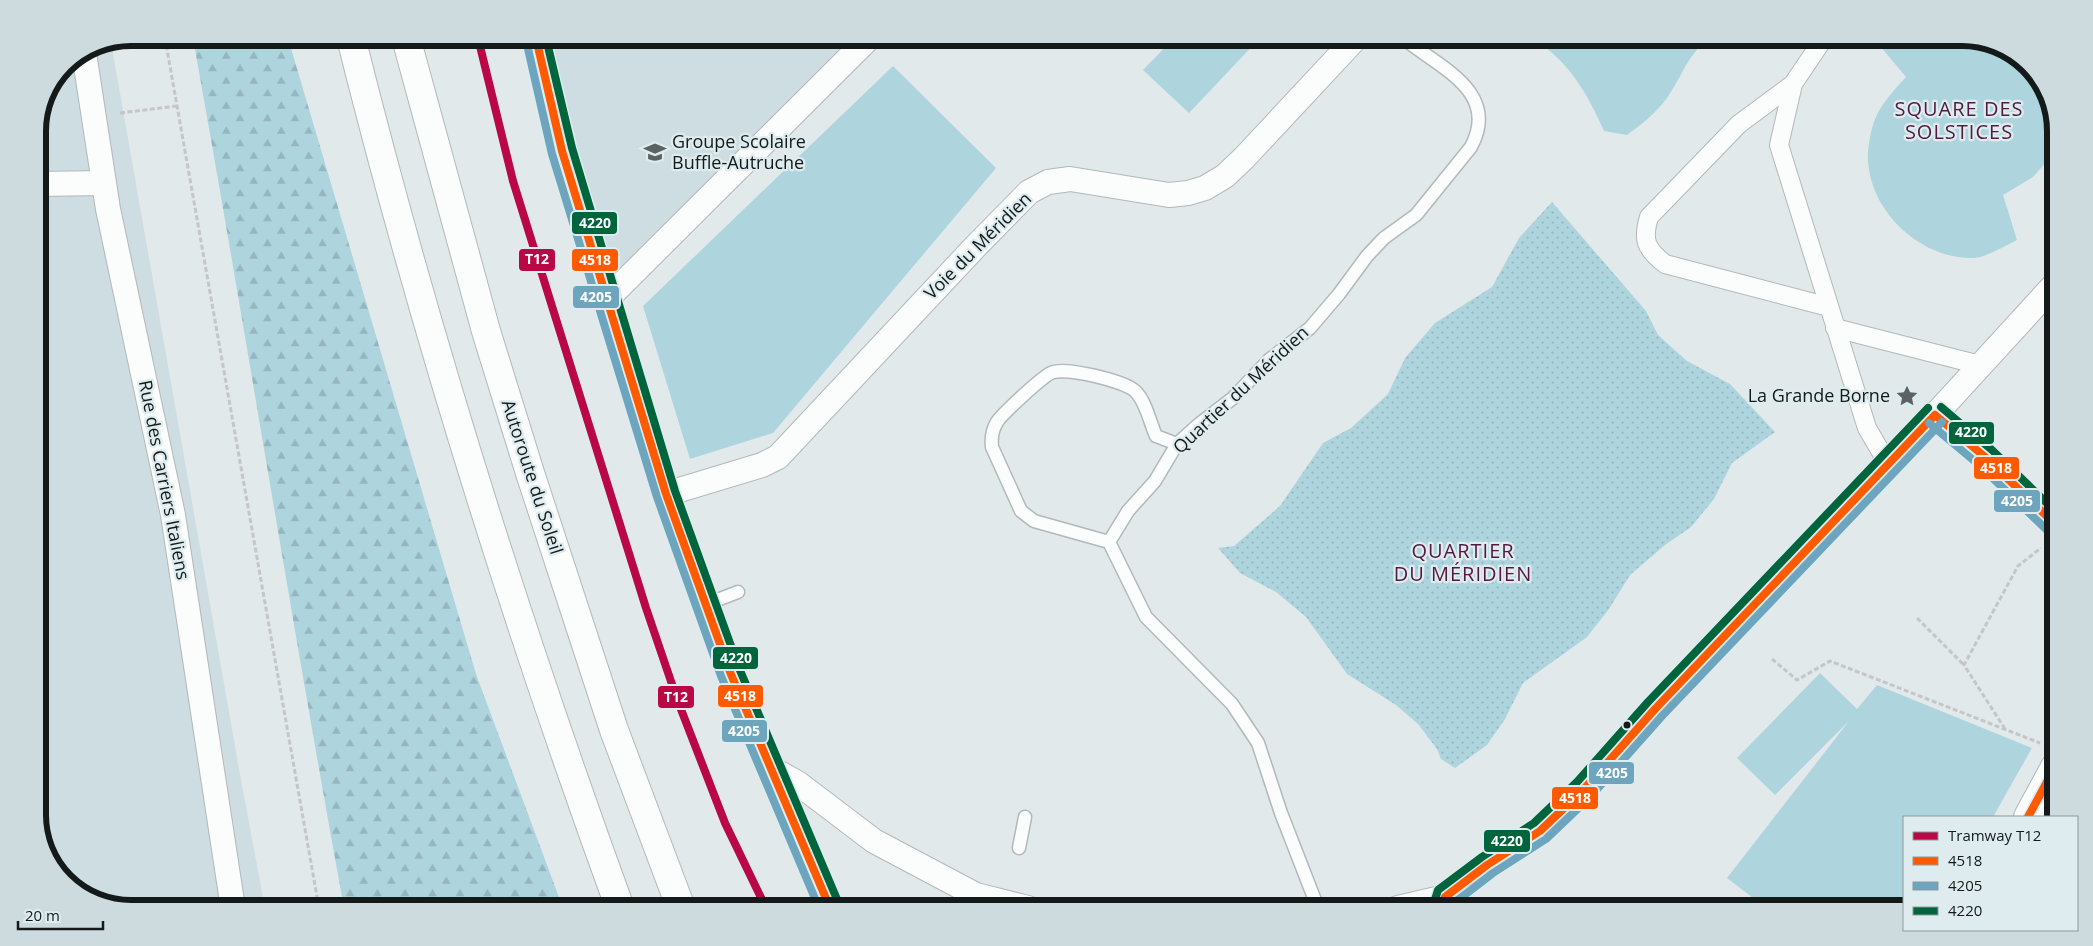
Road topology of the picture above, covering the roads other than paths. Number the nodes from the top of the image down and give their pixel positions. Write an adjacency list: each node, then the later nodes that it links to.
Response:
1 (353, 46): 31 (main road)
2 (408, 46): 32 (main road, Autoroute du Soleil)
3 (538, 46): 13 (street)
4 (861, 46): 13 (street)
5 (1349, 46): 20 (street, Voie du Méridien)
6 (1414, 46): 18 (lane, Quartier du Méridien)
7 (1819, 46): 9 (street)
8 (85, 60): 10 (street, Rue des Carriers Italiens)
9 (1793, 84): 14 (street); 14 (street)
10 (104, 183): 11 (street); 30 (street, Rue des Carriers Italiens)
11 (46, 184)
12 (2047, 293): 16 (street)
13 (606, 300): 20 (street)
14 (1829, 307): 15 (street)
15 (1835, 328): 16 (street); 19 (street)
16 (1980, 365): 17 (street)
17 (1935, 416): 19 (street); 21 (street)
18 (1177, 444): 22 (lane, Quartier du Méridien); 22 (lane)
19 (1888, 464): 36 (street)
20 (666, 494): 24 (street)
21 (2047, 516)
22 (1109, 542): 35 (lane)
23 (738, 592): 24 (lane)
24 (704, 605): 25 (street)
25 (769, 767): 33 (street); 34 (street)
26 (2047, 783): 27 (main road)
27 (2029, 816)
28 (1025, 817): 29 (lane)
29 (1019, 848)
30 (232, 900)
31 (617, 900)
32 (678, 900)
33 (827, 900)
34 (996, 900)
35 (1315, 900)
36 (1447, 900)

